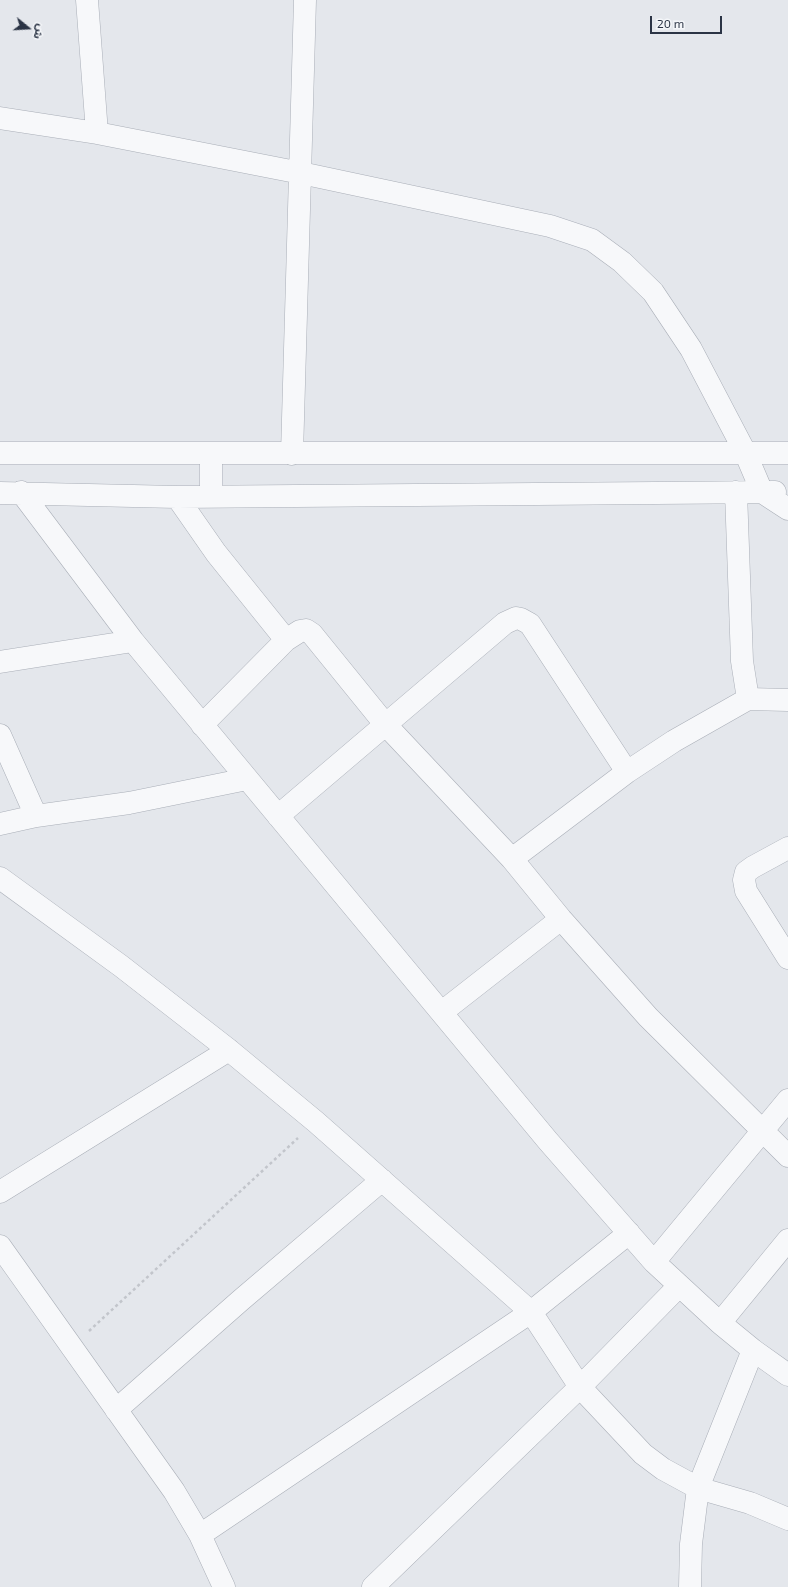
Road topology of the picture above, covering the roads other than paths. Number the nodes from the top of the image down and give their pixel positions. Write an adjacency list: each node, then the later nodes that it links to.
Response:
1 (87, 0): 4 (street)
2 (305, 0): 5 (street)
3 (0, 118): 4 (street)
4 (97, 133): 5 (street)
5 (301, 172): 6 (street); 10 (street)
6 (745, 452): 7 (street); 10 (street); 13 (street)
7 (788, 453)
8 (0, 454): 9 (street)
9 (212, 454): 10 (street); 15 (street)
10 (292, 454)
11 (10, 492): 16 (street); 19 (street)
12 (736, 492): 13 (street); 15 (street); 21 (street)
13 (762, 492): 14 (street); 17 (street)
14 (788, 493)
15 (211, 495): 16 (street)
16 (177, 496): 18 (street)
17 (788, 508)
18 (286, 640): 23 (street); 24 (street)
19 (134, 641): 20 (street); 24 (street)
20 (0, 662)
21 (748, 699): 22 (street); 26 (street)
22 (788, 700)
23 (385, 724): 26 (street); 29 (street); 32 (street)
24 (202, 725): 27 (street)
25 (0, 735): 28 (street)
26 (627, 772): 32 (street)
27 (247, 779): 28 (street); 29 (street)
28 (36, 816): 30 (street)
29 (278, 816): 36 (street)
30 (0, 824)
31 (788, 848): 35 (street)
32 (512, 859): 34 (street)
33 (0, 878): 37 (street)
34 (560, 919): 36 (street); 39 (street)
35 (788, 958)
36 (442, 1012): 43 (street)
37 (229, 1050): 41 (street); 42 (street)
38 (788, 1100): 39 (street)
39 (762, 1130): 40 (street); 46 (street)
40 (788, 1156)
41 (382, 1180): 48 (street); 53 (street)
42 (0, 1192)
43 (629, 1233): 46 (street); 48 (street)
44 (788, 1240): 49 (street)
45 (0, 1246): 53 (street)
46 (654, 1262): 47 (street)
47 (679, 1286): 49 (street); 52 (street)
48 (531, 1312): 52 (street); 56 (street)
49 (720, 1323): 50 (street)
50 (753, 1350): 51 (street); 54 (street)
51 (788, 1375)
52 (580, 1387): 54 (street); 58 (street)
53 (116, 1410): 56 (street)
54 (698, 1488): 55 (street); 59 (street)
55 (788, 1519)
56 (200, 1535): 57 (street)
57 (224, 1587)
58 (373, 1587)
59 (690, 1587)

